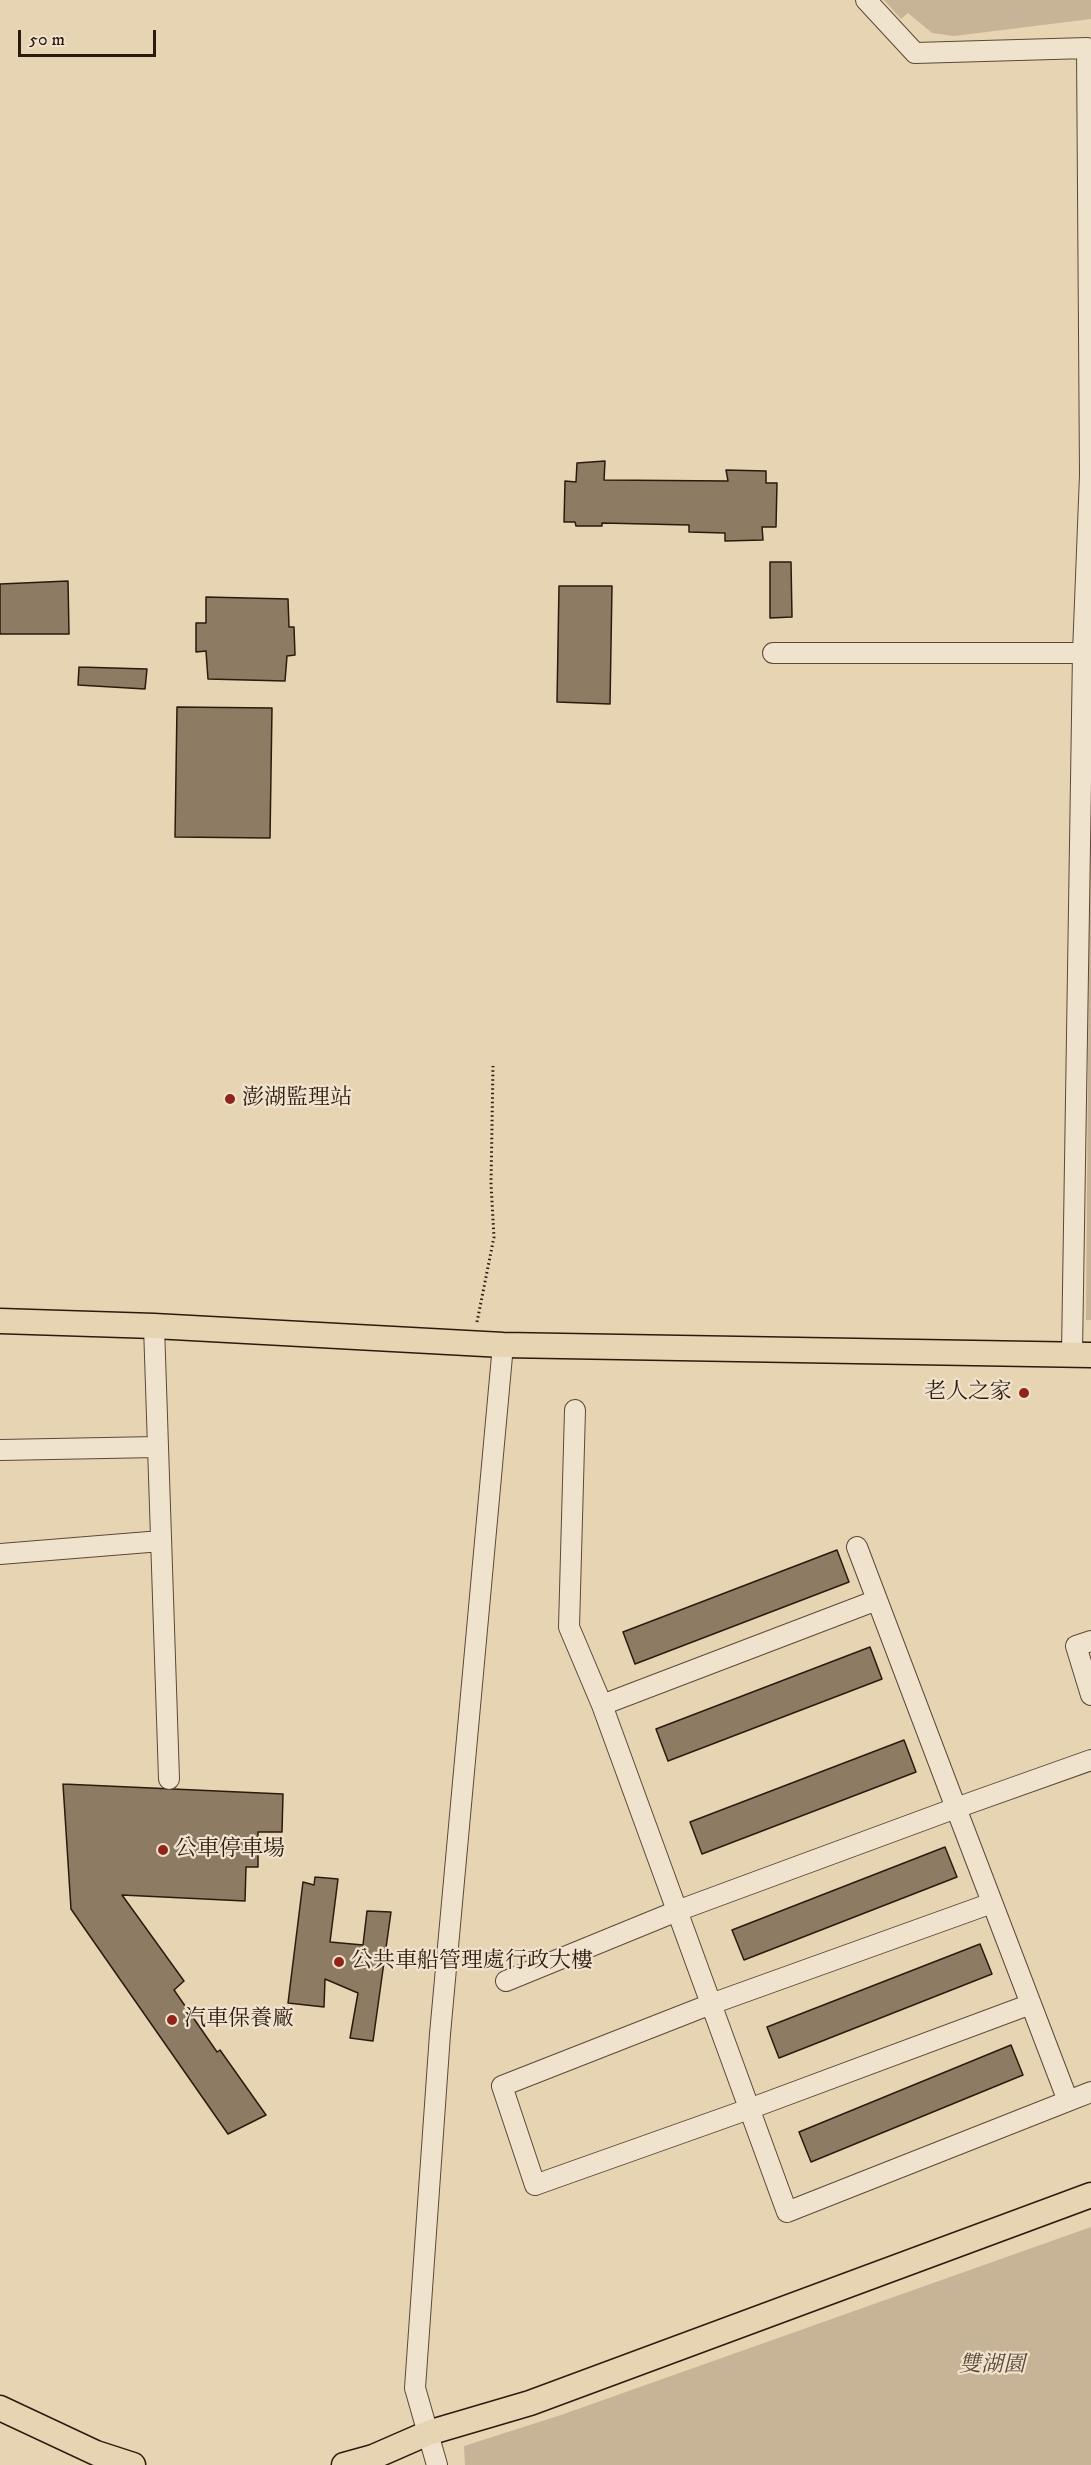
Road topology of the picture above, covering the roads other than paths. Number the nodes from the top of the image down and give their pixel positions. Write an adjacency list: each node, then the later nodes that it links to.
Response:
1 (866, 0): 2 (street)
2 (1090, 476): 4 (street)
3 (773, 653): 4 (street)
4 (1083, 653): 8 (street)
5 (0, 1321): 6 (main road)
6 (154, 1326): 7 (main road); 10 (street)
7 (503, 1345): 8 (main road); 32 (street)
8 (1081, 1354)
9 (575, 1410): 18 (street)
10 (157, 1447): 11 (street); 12 (street)
11 (0, 1450)
12 (161, 1541): 14 (street); 20 (street)
13 (857, 1547): 15 (street)
14 (0, 1554)
15 (877, 1600): 18 (street); 21 (street)
16 (1091, 1641): 17 (street)
17 (1091, 1695)
18 (602, 1705): 23 (street)
19 (1091, 1760): 21 (street)
20 (170, 1779)
21 (956, 1808): 22 (street); 23 (street)
22 (992, 1903): 25 (street); 26 (street)
23 (677, 1911): 24 (street); 25 (street)
24 (506, 1981)
25 (711, 2004): 29 (street); 29 (street)
26 (1031, 2004): 28 (street); 29 (street)
27 (1091, 2092): 28 (street)
28 (1068, 2101): 29 (street)
29 (749, 2109)
30 (1091, 2195): 32 (main road)
31 (0, 2408): 33 (main road)
32 (428, 2433): 34 (main road); 35 (street)
33 (133, 2465)
34 (344, 2465)
35 (437, 2465)

